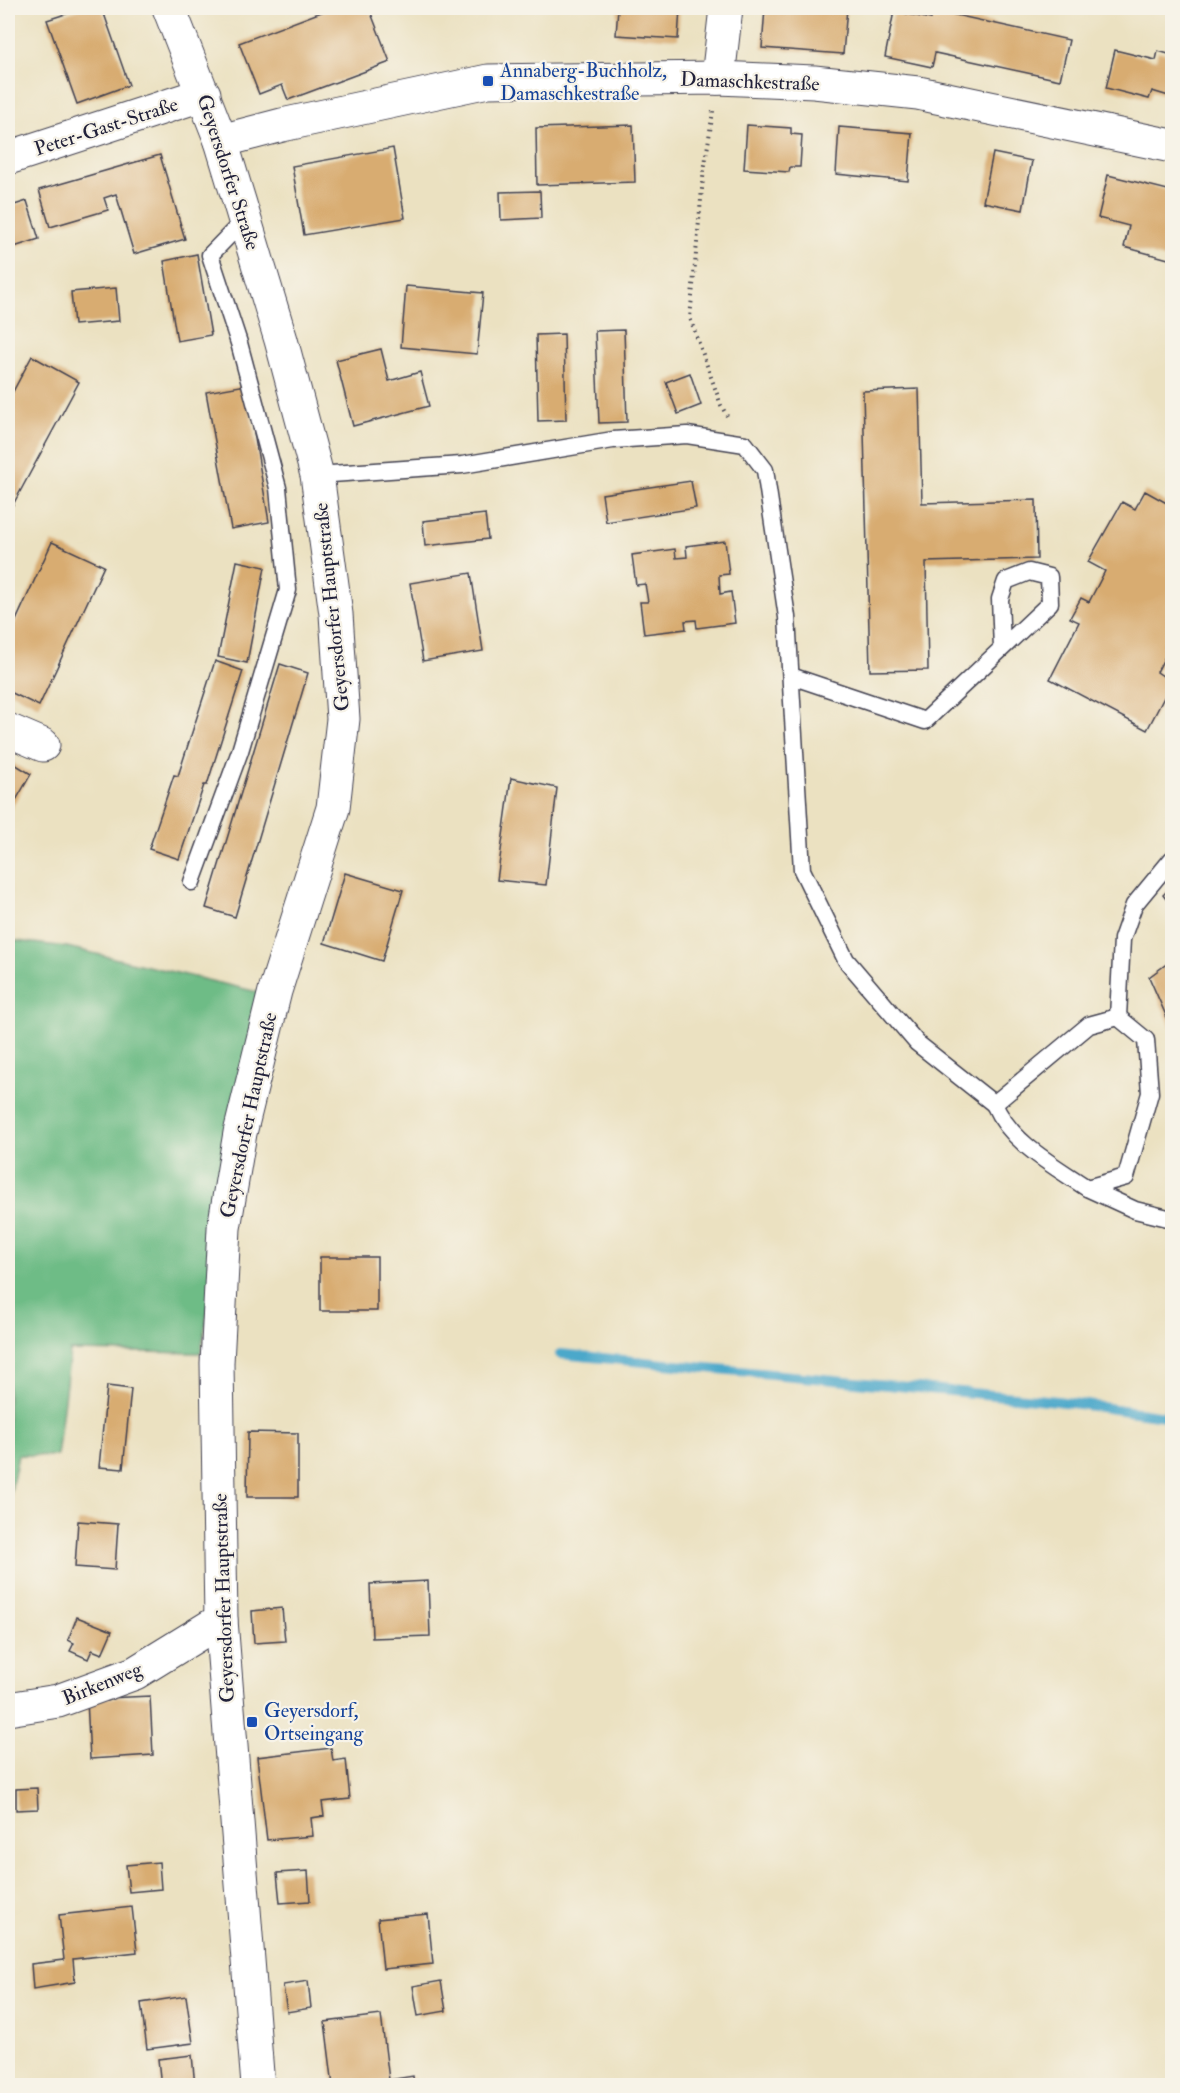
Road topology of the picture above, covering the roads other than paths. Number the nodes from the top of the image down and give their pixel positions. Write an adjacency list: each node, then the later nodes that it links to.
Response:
1 (169, 8): 4 (main road, Geyersdorfer Straße)
2 (726, 8): 3 (main road)
3 (718, 78): 5 (main road, Damaschkestraße); 6 (main road, Damaschkestraße)
4 (204, 94): 5 (main road, Geyersdorfer Straße); 7 (main road, Peter-Gast-Straße)
5 (221, 141): 8 (main road, Geyersdorfer Straße)
6 (1173, 146)
7 (8, 158)
8 (244, 219): 9 (main road, Geyersdorfer Straße); 16 (lane)
9 (281, 340): 10 (main road, Geyersdorfer Hauptstraße)
10 (317, 475): 12 (lane); 21 (main road, Geyersdorfer Hauptstraße)
11 (1002, 648): 12 (lane)
12 (791, 676): 18 (lane)
13 (8, 730): 14 (main road)
14 (44, 745)
15 (1173, 859): 17 (lane)
16 (192, 882)
17 (1118, 1017): 18 (lane); 19 (lane)
18 (994, 1104): 19 (lane)
19 (1087, 1188): 20 (lane)
20 (1173, 1219)
21 (221, 1620): 22 (main road, Birkenweg); 23 (main road, Geyersdorfer Hauptstraße)
22 (8, 1708)
23 (258, 2085)

